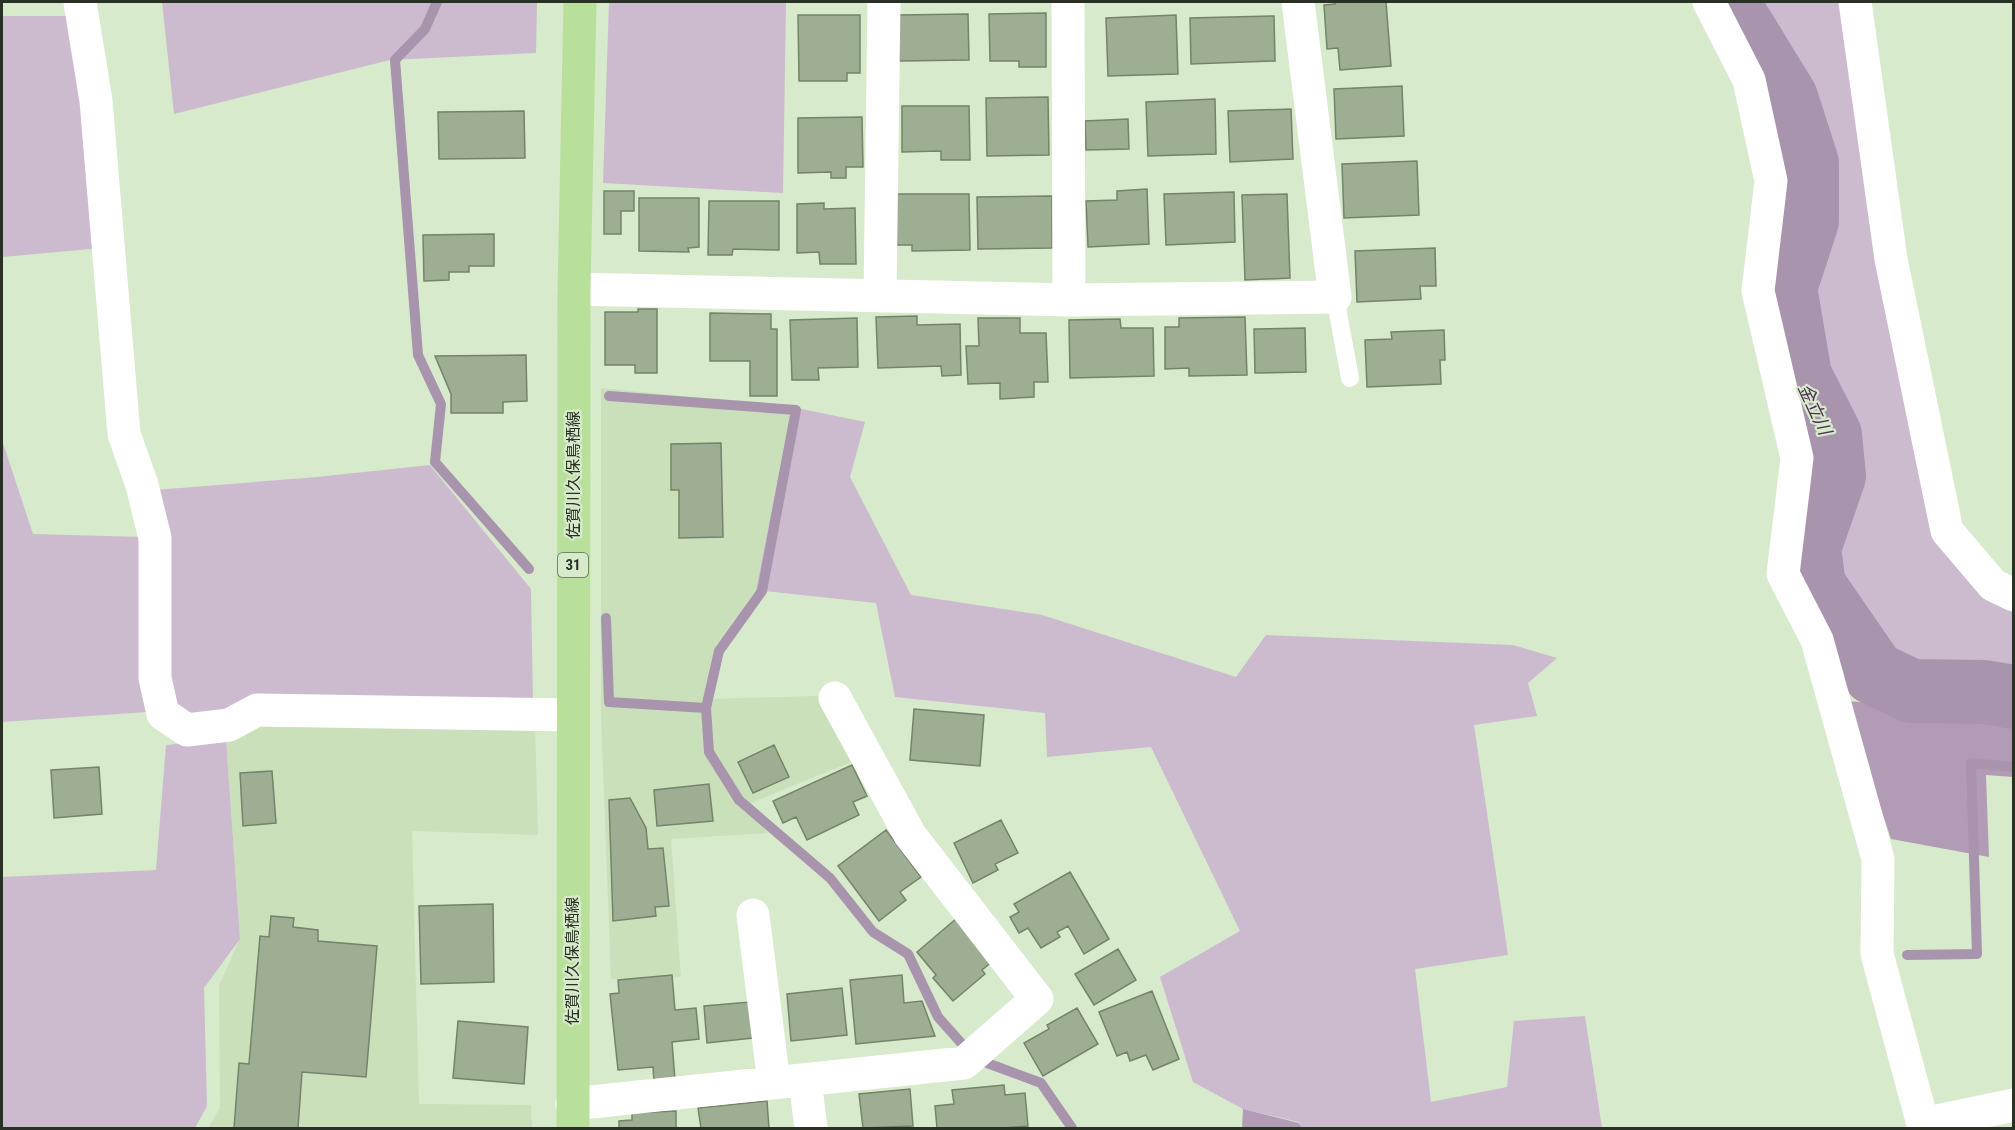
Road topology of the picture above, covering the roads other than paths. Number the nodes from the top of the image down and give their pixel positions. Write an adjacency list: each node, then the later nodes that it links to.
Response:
1 (80, 2): 15 (street)
2 (580, 2): 8 (main road, 佐賀川久保鳥栖線 / 31)
3 (884, 2): 9 (street)
4 (1068, 2): 11 (street)
5 (1298, 2): 10 (street)
6 (1708, 2): 20 (street)
7 (1855, 2): 13 (street)
8 (574, 289): 9 (street); 15 (main road, 佐賀川久保鳥栖線 / 31)
9 (880, 296): 11 (street)
10 (1335, 297): 11 (street); 12 (lane)
11 (1069, 300)
12 (1350, 378)
13 (2013, 595)
14 (835, 698): 17 (street)
15 (573, 715): 19 (main road, 佐賀川久保鳥栖線 / 31)
16 (753, 915): 17 (street)
17 (790, 1081): 19 (street); 21 (street)
18 (2013, 1105): 20 (street)
19 (572, 1116)
20 (1924, 1126)
21 (811, 1128)

